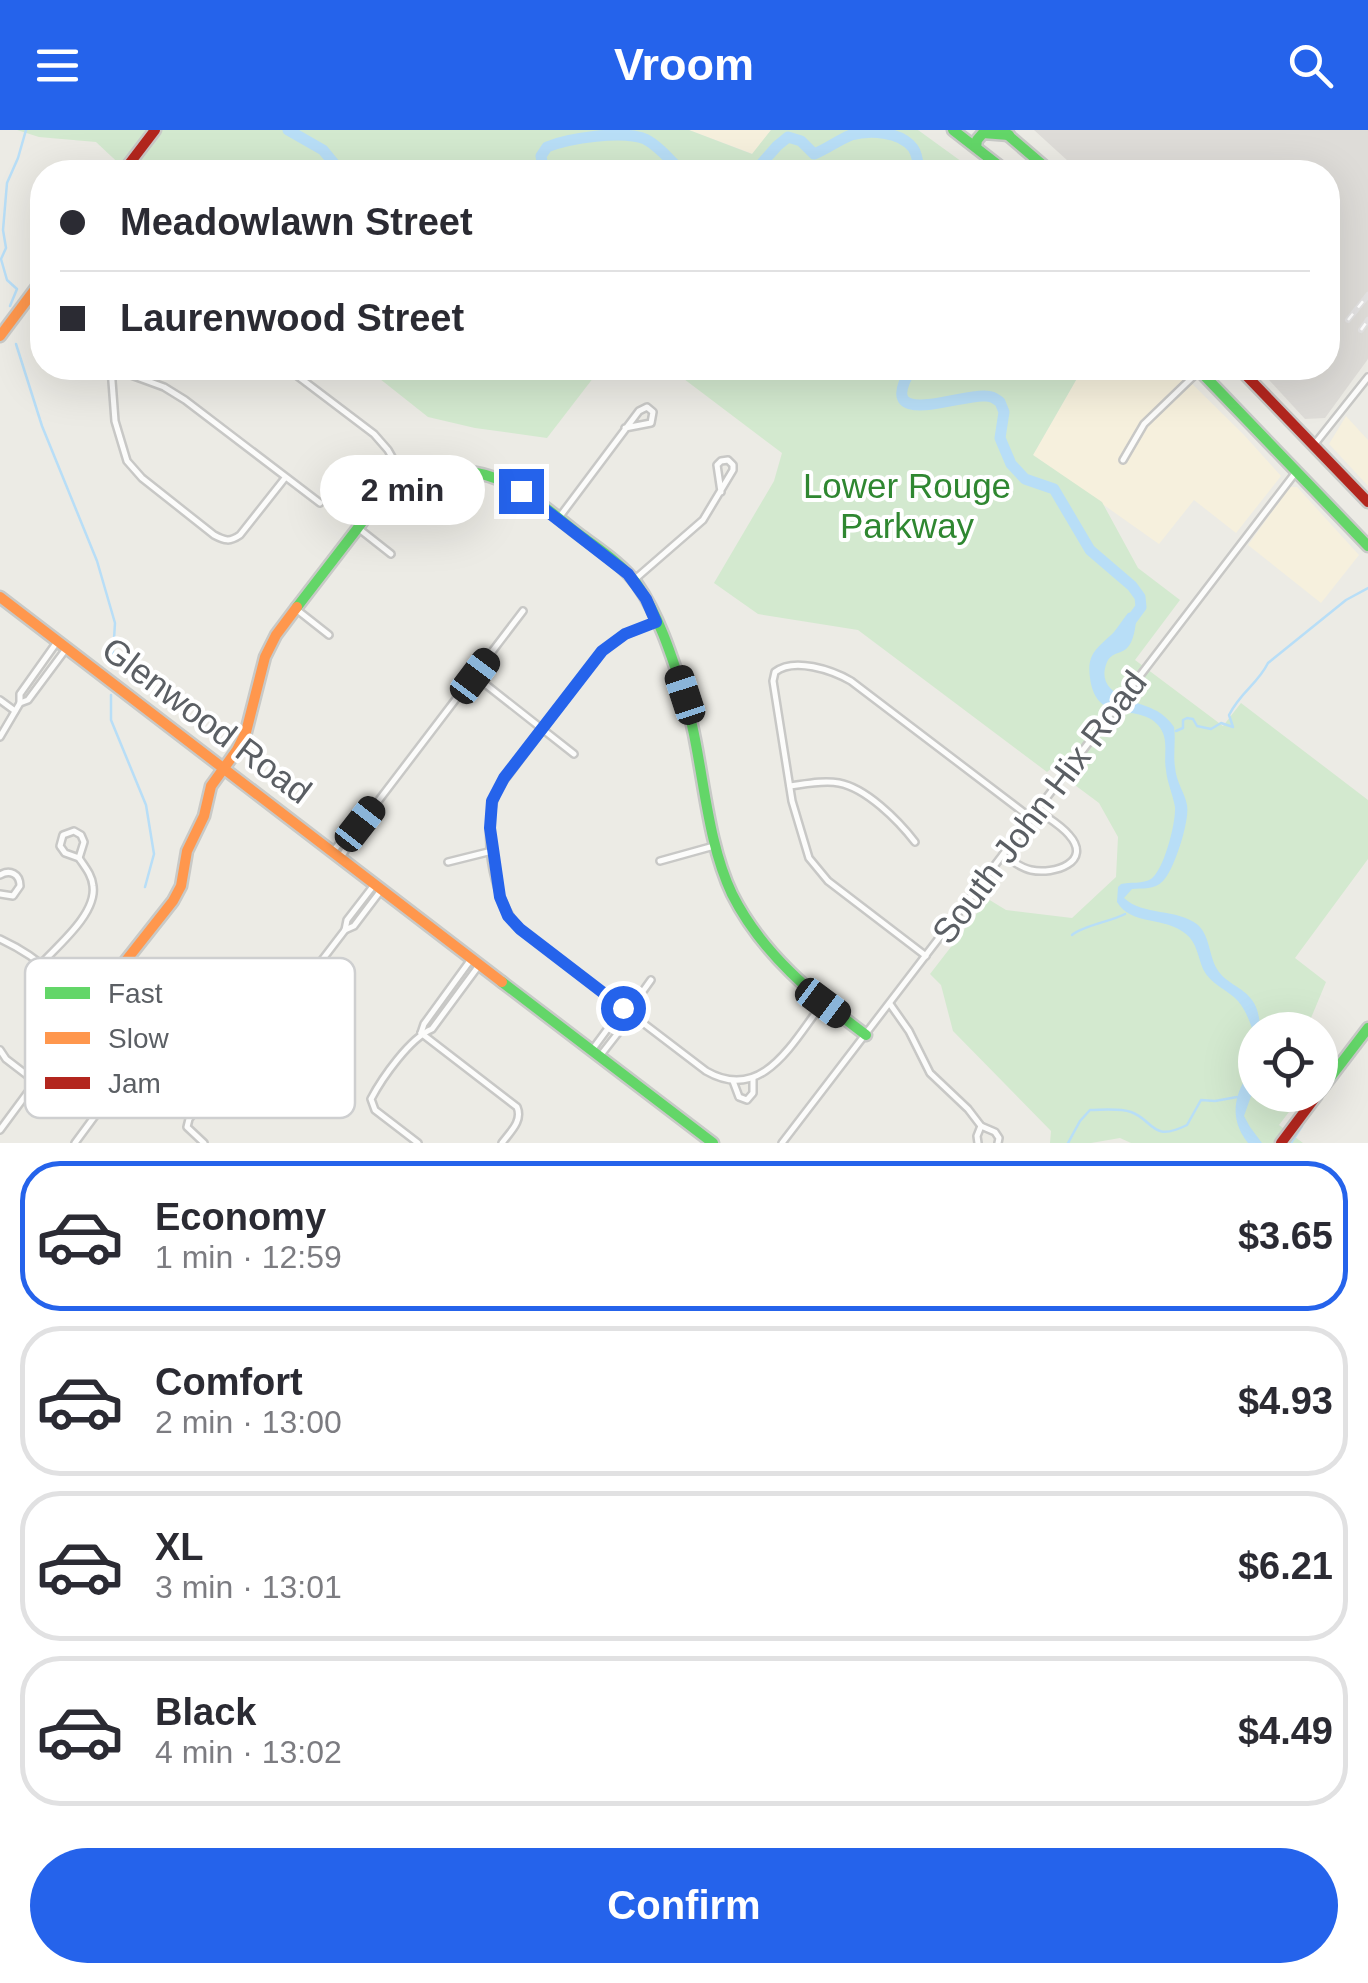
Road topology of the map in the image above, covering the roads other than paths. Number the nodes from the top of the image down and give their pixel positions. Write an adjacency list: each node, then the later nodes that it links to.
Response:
1 (155, 130): 5 (street)
2 (953, 130): 4 (street)
3 (1006, 133): 4 (street); 7 (street)
4 (976, 147): 6 (street)
5 (132, 160)
6 (992, 160)
7 (1038, 160)
8 (30, 296): 9 (street)
9 (0, 336)
10 (1368, 377): 18 (street)
11 (112, 380): 21 (street)
12 (146, 380): 21 (street)
13 (303, 380): 22 (street)
14 (1187, 380): 19 (street)
15 (1208, 380): 20 (street)
16 (1251, 380): 18 (street)
17 (625, 428): 17 (street); 26 (street)
18 (1314, 445): 24 (street)
19 (1123, 460)
20 (1296, 472): 28 (street); 48 (street, South John Hix Road)
21 (286, 478): 25 (street)
22 (405, 480): 26 (street); 27 (street)
23 (720, 492): 23 (street); 30 (street)
24 (1368, 502)
25 (320, 503)
26 (558, 519): 30 (street)
27 (358, 528): 29 (street); 32 (street)
28 (1368, 546)
29 (391, 554)
30 (634, 580): 34 (street)
31 (0, 597): 36 (street, Glenwood Road)
32 (296, 609): 35 (street); 46 (street)
33 (524, 611): 38 (street)
34 (656, 622): 43 (street); 51 (street)
35 (329, 634)
36 (62, 645): 37 (street); 39 (street); 46 (street, Glenwood Road)
37 (34, 673): 39 (street); 41 (street)
38 (475, 676): 43 (street); 53 (street)
39 (43, 679): 41 (street)
40 (0, 700): 42 (street)
41 (20, 703): 42 (street)
42 (15, 711): 44 (street)
43 (542, 728): 45 (street); 52 (street)
44 (0, 737)
45 (574, 754)
46 (224, 768): 53 (street, Glenwood Road); 65 (street)
47 (790, 786): 49 (street); 50 (street); 62 (street)
48 (1037, 810): 49 (street, South John Hix Road); 54 (street)
49 (1031, 818): 54 (street, South John Hix Road)
50 (915, 842)
51 (714, 846): 57 (street); 69 (street)
52 (492, 852): 56 (street); 71 (street)
53 (337, 854): 59 (street, Glenwood Road)
54 (1003, 855): 62 (street, South John Hix Road)
55 (78, 858): 55 (street); 64 (street)
56 (448, 862)
57 (660, 862)
58 (0, 875): 60 (street)
59 (378, 887): 66 (street); 67 (street, Glenwood Road)
60 (0, 894)
61 (0, 939): 63 (street)
62 (926, 956): 70 (street, South John Hix Road)
63 (30, 958)
64 (46, 958)
65 (128, 958)
66 (323, 958)
67 (476, 961): 73 (street); 76 (street, Glenwood Road)
68 (651, 980): 71 (street)
69 (823, 1003): 74 (street); 79 (street)
70 (890, 1004): 74 (street, South John Hix Road); 85 (street)
71 (628, 1012): 76 (street); 76 (street); 80 (street)
72 (1368, 1028): 77 (street)
73 (421, 1033): 89 (street); 90 (street)
74 (866, 1035): 92 (street, South John Hix Road)
75 (0, 1050): 78 (street)
76 (596, 1053): 91 (street, Glenwood Road)
77 (1338, 1068)
78 (25, 1073)
79 (753, 1078): 80 (street); 80 (street)
80 (733, 1081)
81 (25, 1097): 86 (street)
82 (1305, 1112): 95 (street)
83 (93, 1118): 87 (street)
84 (191, 1118): 88 (street)
85 (981, 1126): 93 (street); 94 (street)
86 (0, 1130)
87 (75, 1143)
88 (204, 1143)
89 (418, 1143)
90 (502, 1143)
91 (713, 1143)
92 (782, 1143)
93 (978, 1143)
94 (998, 1143)
95 (1281, 1143)

